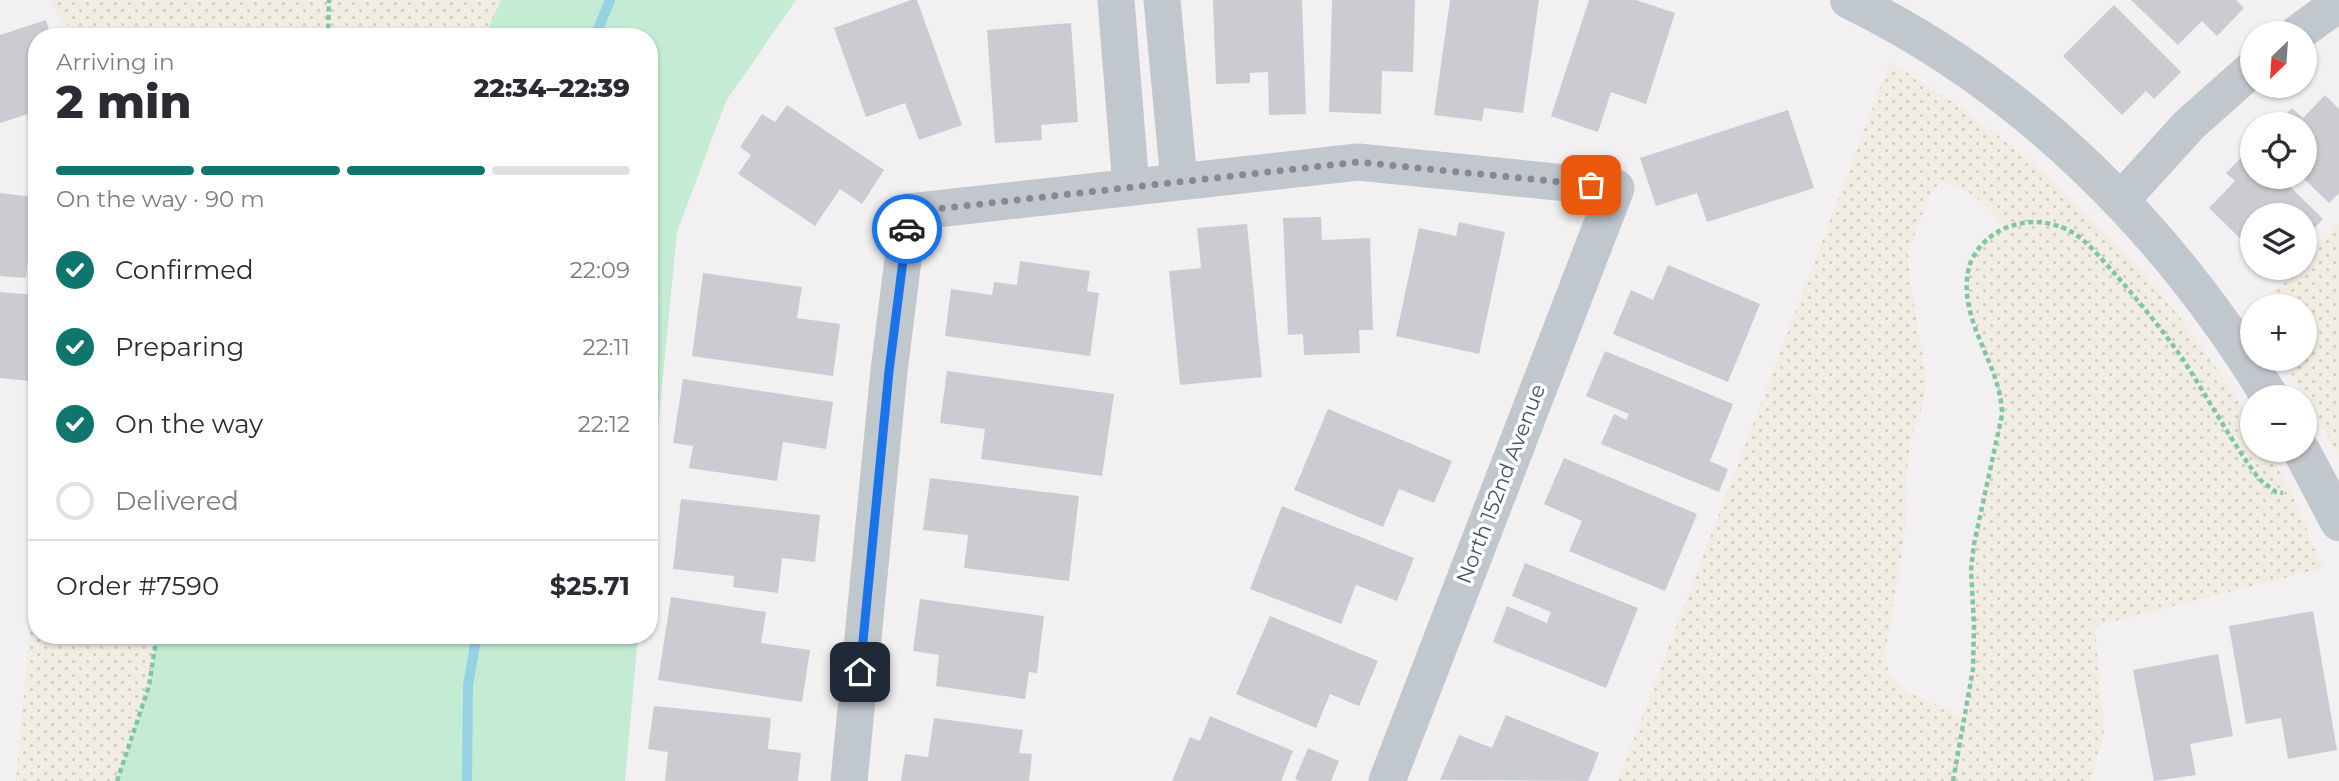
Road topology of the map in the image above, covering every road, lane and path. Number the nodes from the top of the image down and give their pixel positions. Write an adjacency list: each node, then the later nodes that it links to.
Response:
1 (330, 0): 7 (path)
2 (1116, 0): 10 (street)
3 (1162, 0): 9 (street)
4 (1849, 0): 11 (street)
5 (2339, 4): 6 (street)
6 (2315, 21)
7 (328, 28)
8 (2240, 80): 11 (street)
9 (1180, 181): 10 (street); 19 (street, North 152nd Avenue)
10 (1132, 187): 18 (street)
11 (2121, 200): 12 (street)
12 (2263, 385)
13 (2307, 462): 14 (street)
14 (2321, 488): 15 (street); 20 (path)
15 (2339, 523)
16 (156, 644): 17 (path)
17 (117, 781)
18 (849, 781)
19 (1387, 781)
20 (1953, 781)

